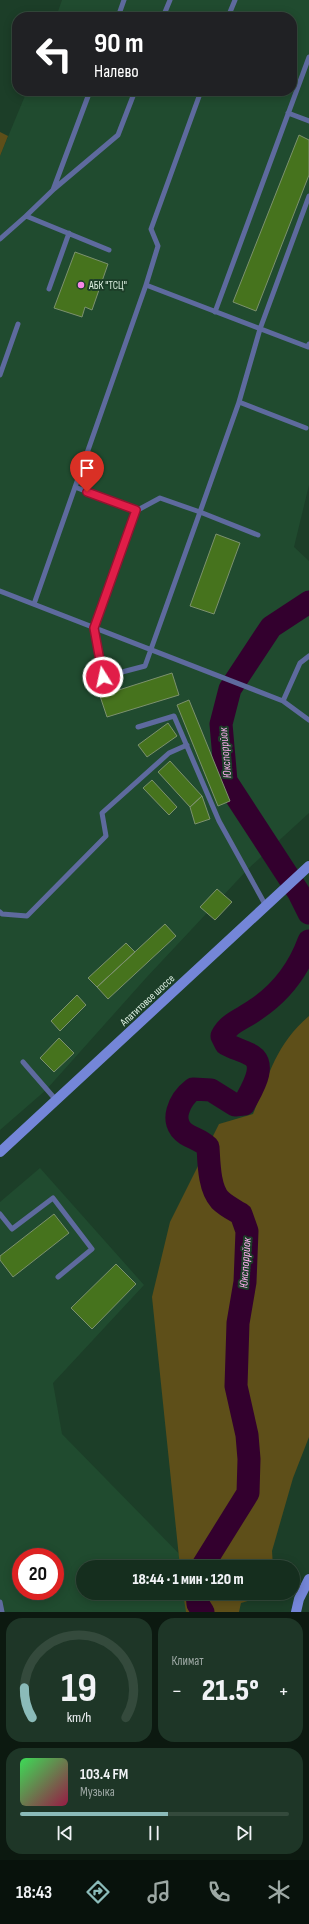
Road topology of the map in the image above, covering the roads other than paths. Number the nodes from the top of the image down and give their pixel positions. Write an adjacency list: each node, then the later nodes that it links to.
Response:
1 (124, 0): 4 (lane)
2 (170, 0): 5 (lane)
3 (235, 0): 6 (lane)
4 (120, 12)
5 (165, 12)
6 (230, 12)
7 (309, 57): 8 (lane)
8 (297, 89)
9 (88, 96): 15 (lane)
10 (133, 96): 15 (lane)
11 (199, 96): 21 (lane)
12 (294, 96): 13 (lane)
13 (288, 113): 14 (lane); 23 (lane)
14 (309, 121)
15 (53, 190): 17 (lane)
16 (309, 196): 25 (lane)
17 (26, 216): 18 (lane); 19 (lane)
18 (69, 233): 20 (lane); 22 (lane)
19 (0, 239)
20 (109, 250)
21 (146, 285): 23 (lane); 30 (lane)
22 (49, 289)
23 (215, 312): 25 (lane)
24 (18, 324): 27 (lane)
25 (260, 329): 26 (lane); 28 (lane)
26 (309, 344)
27 (0, 375)
28 (239, 402): 29 (lane); 32 (lane)
29 (306, 428)
30 (75, 487): 31 (lane); 35 (lane)
31 (136, 510): 32 (lane); 36 (lane)
32 (200, 512): 33 (lane); 37 (lane)
33 (258, 535)
34 (0, 591): 35 (lane)
35 (34, 604): 36 (lane)
36 (94, 628): 37 (lane); 37 (lane)
37 (151, 650): 39 (lane)
38 (309, 656): 39 (lane)
39 (281, 700): 40 (lane)
40 (309, 720)
41 (138, 727): 42 (lane)
42 (187, 745): 44 (lane); 45 (lane)
43 (307, 868): 44 (street, Апатитовое шоссе)
44 (266, 906): 47 (street, Апатитовое шоссе)
45 (0, 912)
46 (22, 1062): 47 (lane)
47 (56, 1100): 48 (street, Апатитовое шоссе)
48 (0, 1152)
49 (0, 1214): 50 (lane)
50 (58, 1276)
51 (309, 1579): 54 (street)
52 (0, 1602): 53 (lane)
53 (2, 1612)
54 (296, 1612)

